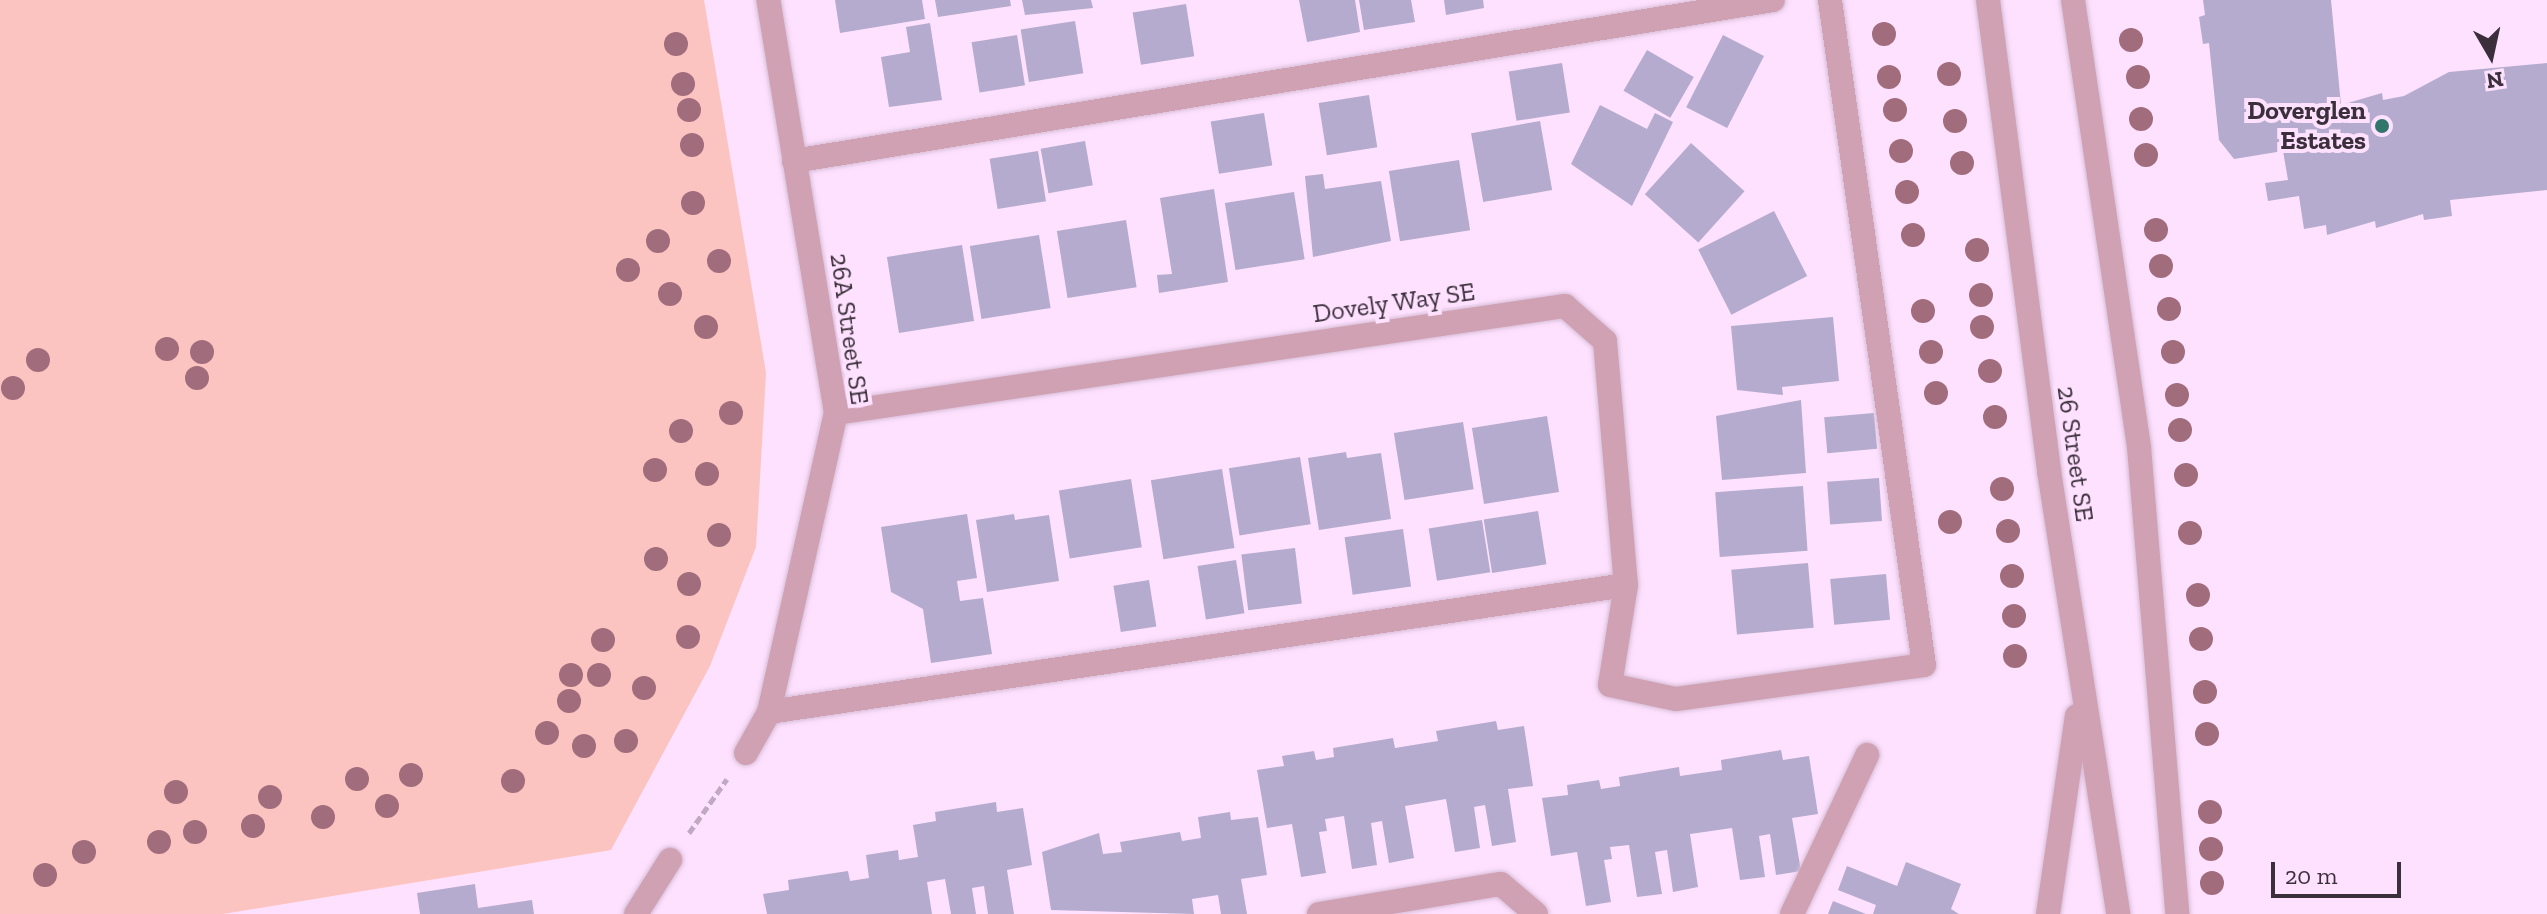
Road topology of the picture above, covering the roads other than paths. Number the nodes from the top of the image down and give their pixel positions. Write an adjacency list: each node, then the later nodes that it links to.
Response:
1 (768, 0): 6 (street, 26A Street SE)
2 (1773, 0): 6 (street)
3 (1830, 0): 8 (street, Dovely Way SE)
4 (1988, 0): 9 (street, 26 Street SE)
5 (2073, 0): 20 (street)
6 (794, 161): 7 (street, 26A Street SE)
7 (836, 413): 8 (street, Dovely Way SE); 10 (street, 26A Street SE)
8 (1626, 585): 10 (street)
9 (2081, 694): 18 (street); 19 (street, 26 Street SE)
10 (769, 712): 11 (street, 26A Street SE)
11 (746, 753)
12 (1867, 755): 17 (street)
13 (670, 860): 14 (street)
14 (636, 914)
15 (1319, 914): 16 (street)
16 (1536, 914)
17 (1792, 914)
18 (2048, 914)
19 (2118, 914)
20 (2177, 914)

